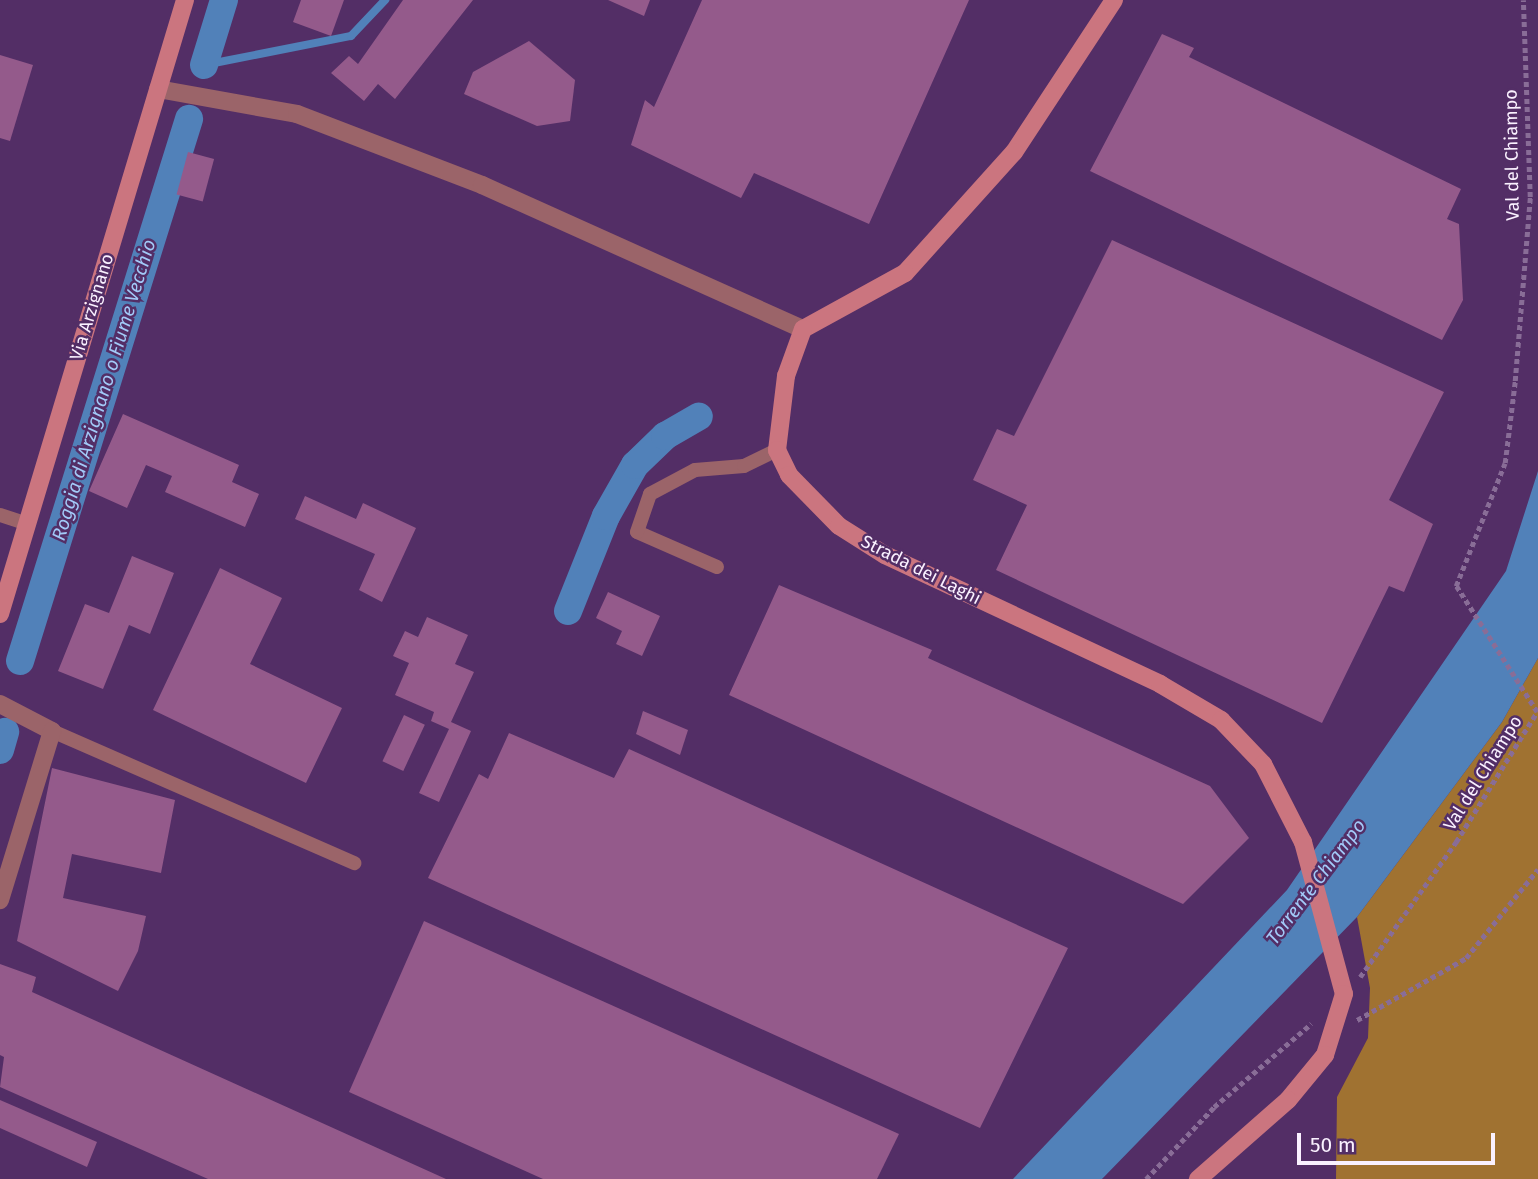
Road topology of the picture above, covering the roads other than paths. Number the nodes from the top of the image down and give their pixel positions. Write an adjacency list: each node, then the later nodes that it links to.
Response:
1 (185, 0): 3 (street, Via Arzignano)
2 (1114, 0): 4 (street)
3 (158, 89): 4 (street); 7 (street, Via Arzignano)
4 (803, 328): 5 (street)
5 (777, 450): 8 (lane); 14 (street, Strada dei Laghi)
6 (0, 515): 7 (lane)
7 (27, 524): 9 (street, Via Arzignano)
8 (717, 567)
9 (0, 614)
10 (0, 704): 11 (street)
11 (52, 731): 12 (lane); 13 (street)
12 (354, 863)
13 (0, 900)
14 (1198, 1179)

